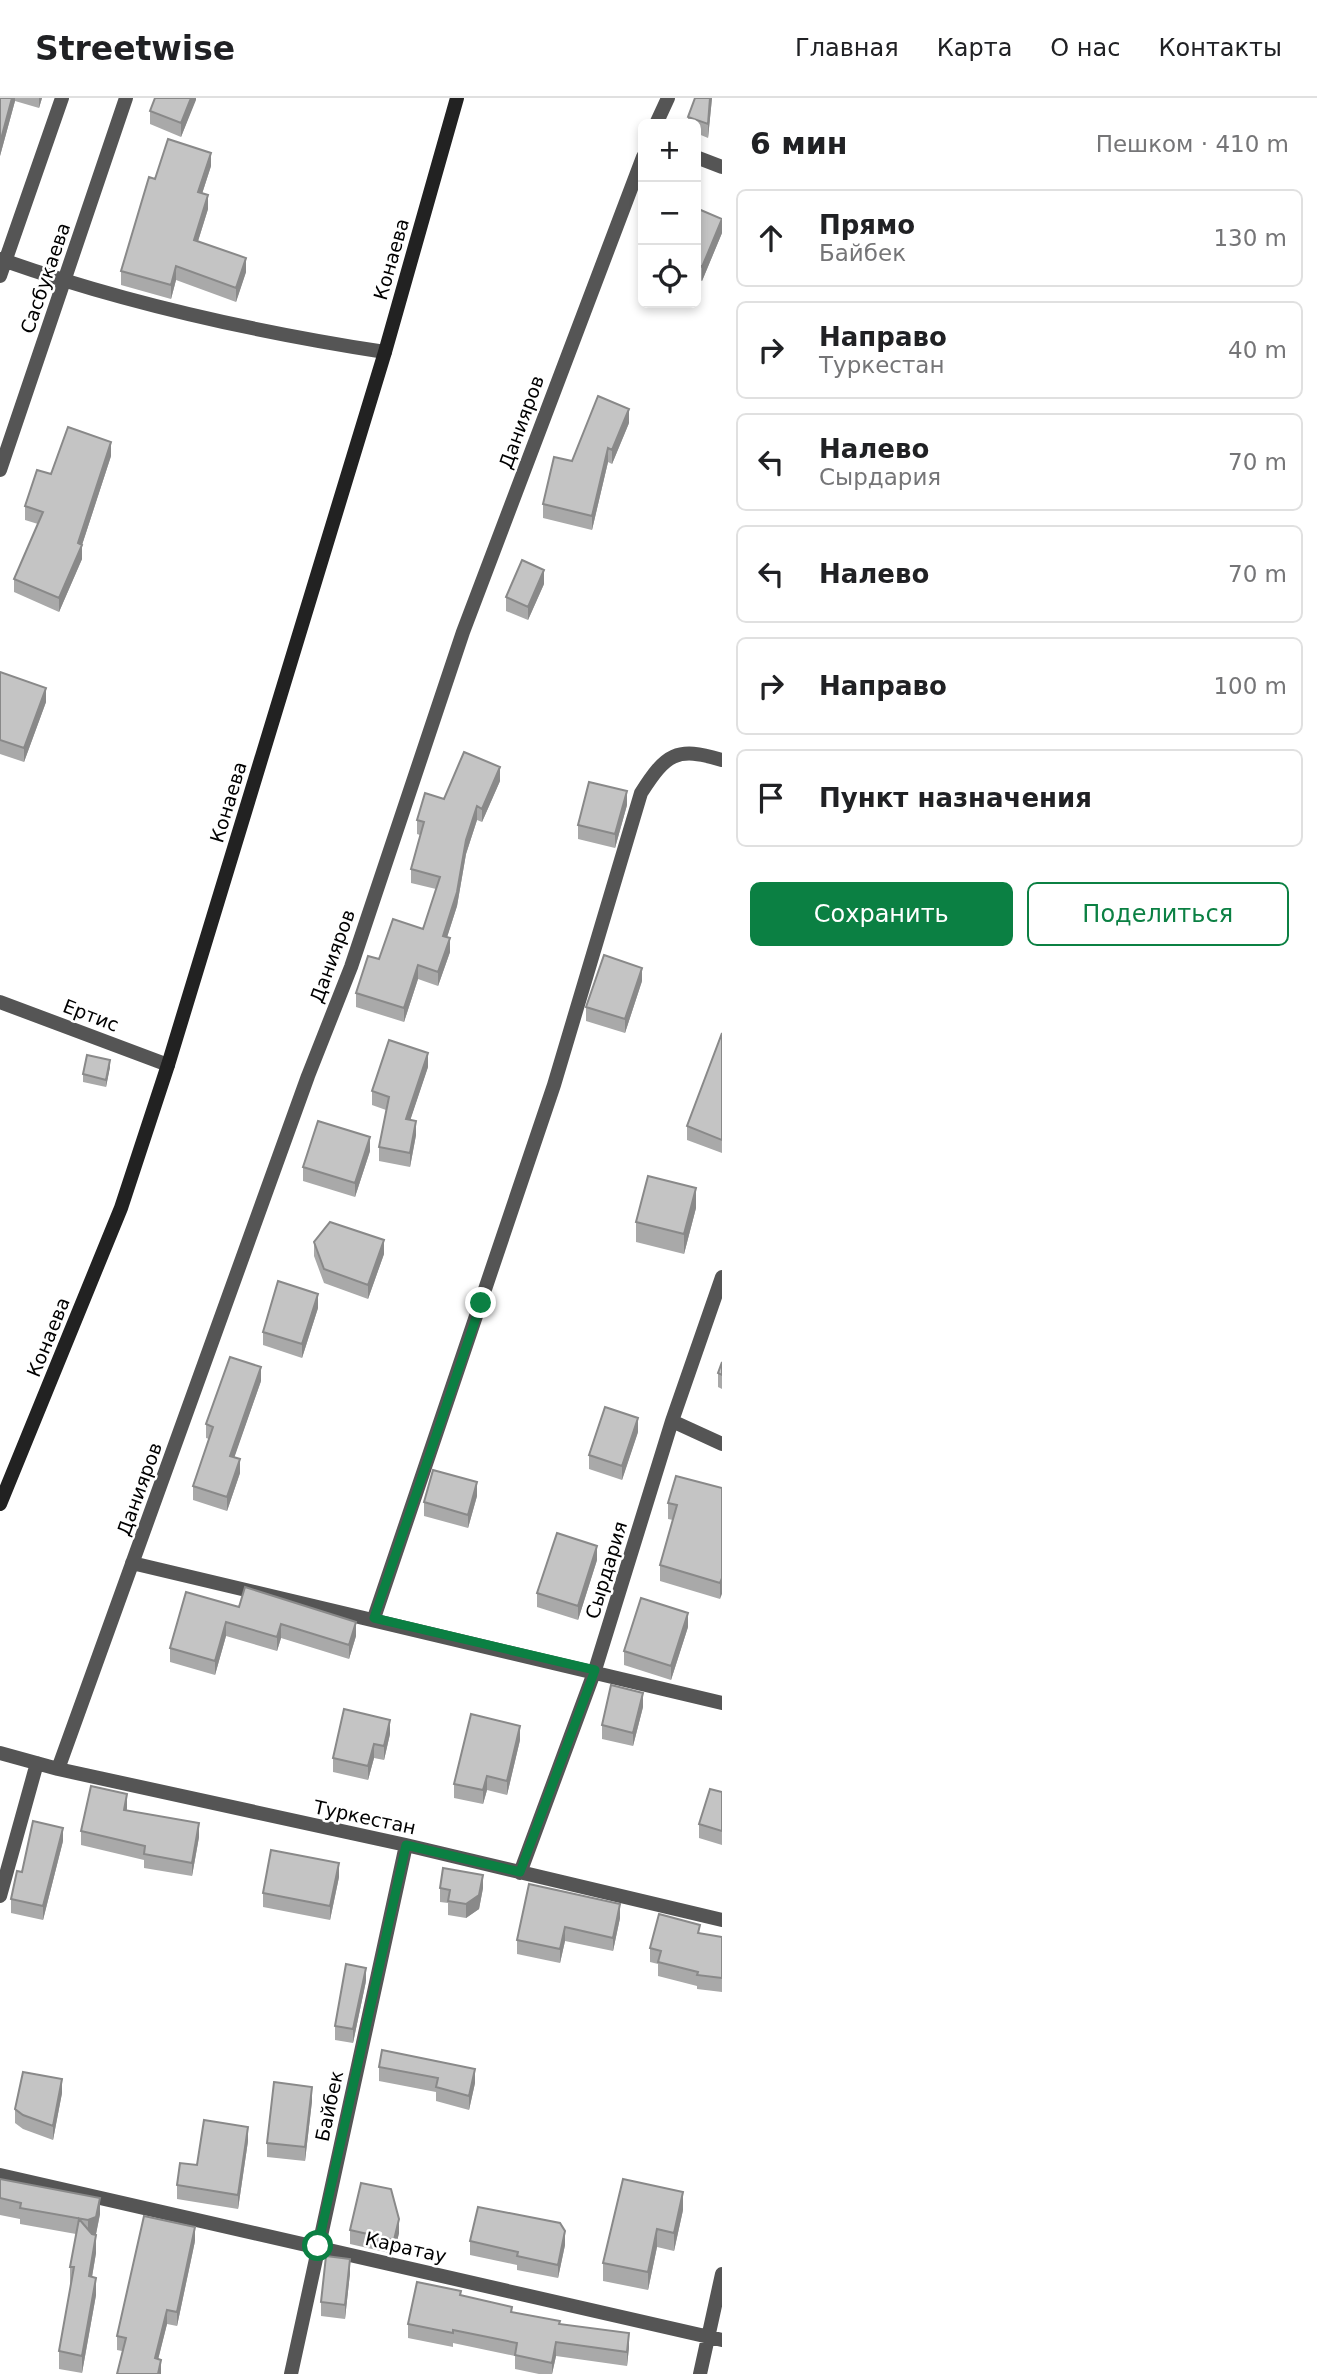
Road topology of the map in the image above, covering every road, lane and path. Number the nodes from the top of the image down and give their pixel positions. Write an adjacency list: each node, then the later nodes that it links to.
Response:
1 (62, 98): 9 (street)
2 (127, 98): 11 (street, Сасбукаева)
3 (457, 98): 12 (main road, Конаева)
4 (667, 98): 5 (street)
5 (658, 119)
6 (701, 160): 7 (street)
7 (722, 167)
8 (638, 170): 21 (street, Данияров)
9 (3, 260): 10 (street); 11 (street)
10 (0, 276)
11 (63, 282): 12 (street); 13 (street, Сасбукаева)
12 (385, 352): 16 (main road, Конаева)
13 (0, 470)
14 (722, 760): 22 (street)
15 (0, 1002): 16 (street, Ертис)
16 (167, 1065): 20 (main road, Конаева)
17 (722, 1277): 18 (street, Сырдария)
18 (672, 1421): 19 (street); 23 (street, Сырдария)
19 (722, 1444)
20 (0, 1504)
21 (132, 1563): 22 (street); 27 (street, Данияров)
22 (374, 1618): 23 (street)
23 (595, 1670): 24 (street); 29 (street, Сырдария)
24 (722, 1703)
25 (0, 1753): 26 (street, Туркестан)
26 (37, 1763): 27 (street, Туркестан); 30 (street)
27 (58, 1769): 28 (street, Туркестан)
28 (406, 1845): 29 (street, Туркестан); 33 (street, Байбек)
29 (520, 1872): 31 (street, Туркестан)
30 (0, 1896)
31 (722, 1920)
32 (0, 2175): 33 (street, Каратау)
33 (318, 2246): 35 (street, Каратау); 36 (street, Байбек)
34 (722, 2274): 35 (street)
35 (715, 2338): 37 (street)
36 (291, 2374)
37 (700, 2374)

